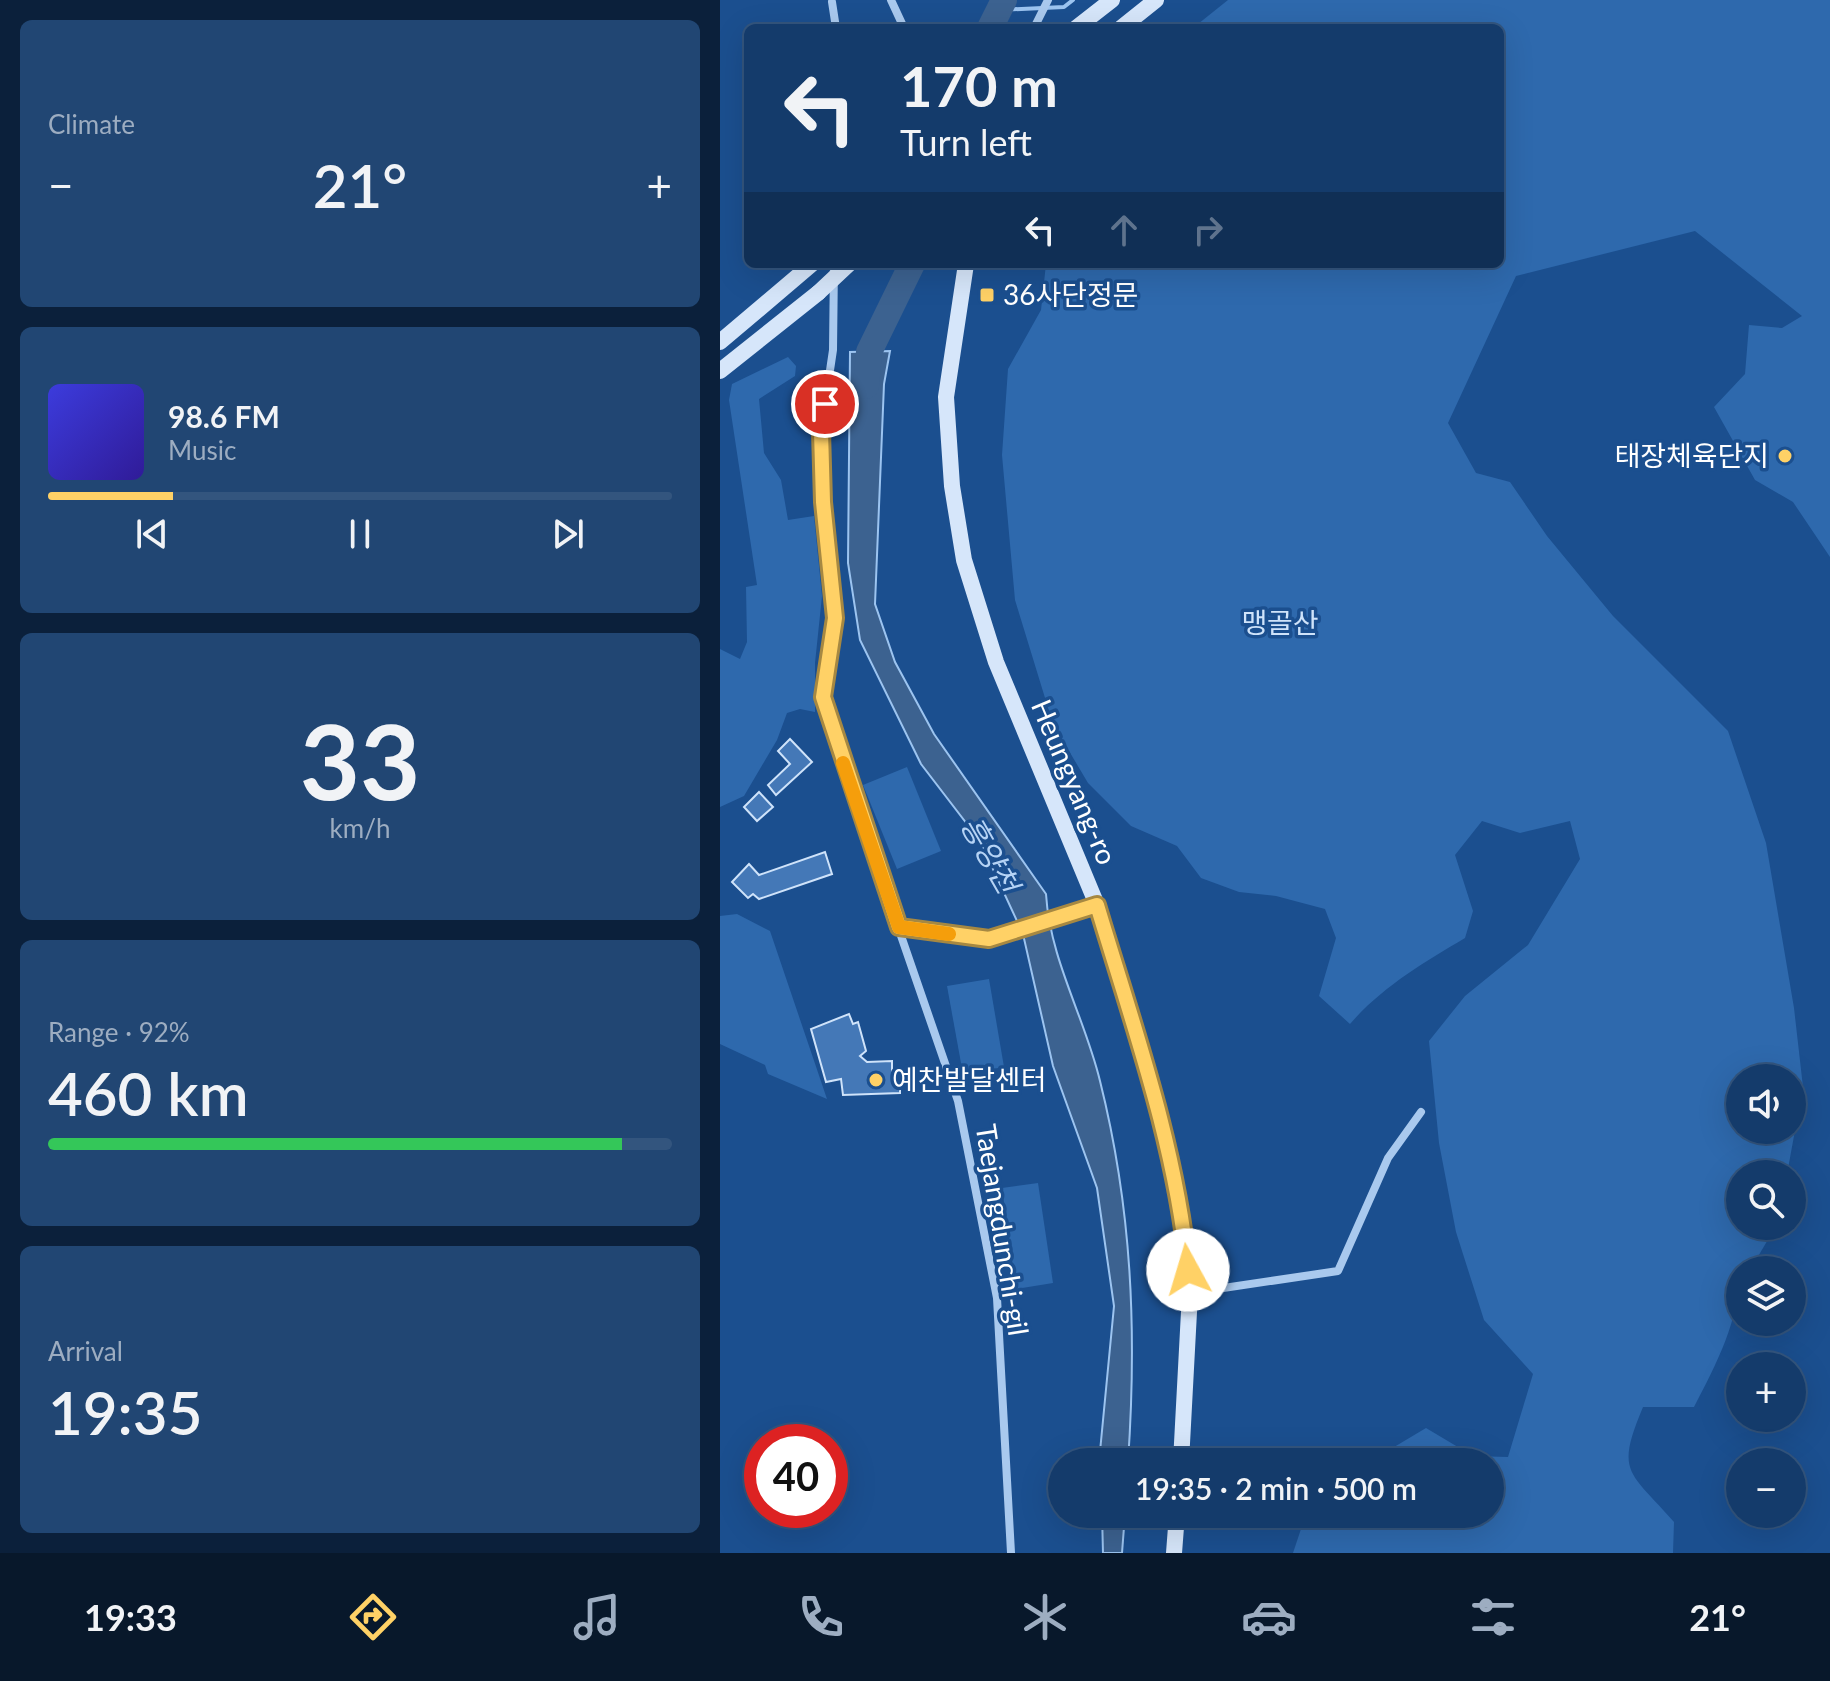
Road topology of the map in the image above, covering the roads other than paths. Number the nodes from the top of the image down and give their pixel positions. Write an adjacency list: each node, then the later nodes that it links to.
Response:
1 (891, 0): 7 (street)
2 (1048, 0): 8 (street)
3 (1112, 0): 9 (street)
4 (1156, 0): 10 (street)
5 (833, 1): 6 (street)
6 (836, 24)
7 (902, 24)
8 (1036, 24)
9 (1081, 24)
10 (1126, 24)
11 (808, 268): 15 (street)
12 (834, 268): 18 (street, Taejangdunchi-gil)
13 (845, 268): 16 (street, bridge)
14 (966, 272): 17 (street, Heungyang-ro)
15 (720, 342)
16 (720, 371)
17 (1097, 905): 18 (street); 20 (street, Heungyang-ro)
18 (899, 927): 23 (street, Taejangdunchi-gil)
19 (1421, 1112): 20 (street)
20 (1190, 1293): 21 (street, Heungyang-ro)
21 (1182, 1448)
22 (1176, 1528): 24 (street)
23 (1011, 1553)
24 (1174, 1553)

